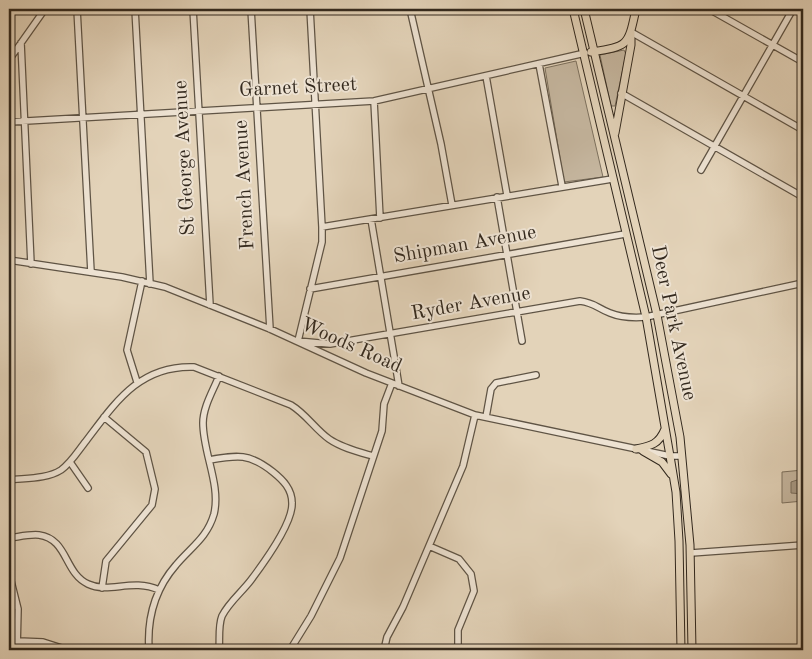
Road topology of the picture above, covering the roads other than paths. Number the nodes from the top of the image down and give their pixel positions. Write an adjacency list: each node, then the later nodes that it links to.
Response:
1 (45, 9): 14 (street)
2 (77, 9): 30 (street)
3 (135, 9): 29 (street)
4 (193, 9): 28 (street, St George Avenue)
5 (251, 9): 27 (street, French Avenue)
6 (310, 9): 26 (street)
7 (410, 9): 22 (street)
8 (573, 9): 17 (main road, Deer Park Avenue)
9 (584, 9): 16 (main road, Deer Park Avenue)
10 (636, 9): 13 (main road)
11 (709, 9): 15 (street)
12 (793, 9): 15 (street)
13 (631, 32): 16 (main road); 23 (main road); 24 (street)
14 (21, 43): 18 (street); 32 (street)
15 (772, 44): 19 (street); 24 (street)
16 (595, 51): 17 (main road); 34 (main road, Deer Park Avenue)
17 (585, 53): 20 (street, Garnet Street); 37 (main road, Deer Park Avenue)
18 (10, 58)
19 (803, 62)
20 (539, 64): 21 (street, Garnet Street); 38 (street)
21 (486, 76): 22 (street, Garnet Street); 39 (street)
22 (429, 89): 25 (street, Garnet Street); 42 (street)
23 (621, 93): 34 (main road); 35 (street)
24 (743, 96): 33 (street); 35 (street)
25 (374, 101): 26 (street, Garnet Street); 43 (street)
26 (315, 104): 27 (street, Garnet Street); 45 (street)
27 (257, 107): 28 (street, Garnet Street); 60 (street, French Avenue)
28 (199, 111): 29 (street, Garnet Street); 56 (street, St George Avenue)
29 (141, 114): 30 (street, Garnet Street); 54 (street)
30 (83, 118): 32 (street, Garnet Street); 50 (street)
31 (9, 122): 32 (street, Garnet Street)
32 (25, 122): 49 (street)
33 (803, 130)
34 (614, 141): 58 (main road, Deer Park Avenue)
35 (714, 146): 36 (street); 41 (street)
36 (700, 170)
37 (612, 179): 38 (street); 46 (main road, Deer Park Avenue)
38 (562, 186): 39 (street)
39 (507, 195): 40 (street)
40 (497, 197): 42 (street); 47 (street)
41 (803, 197)
42 (452, 205): 43 (street)
43 (380, 218): 44 (street)
44 (371, 219): 45 (street); 51 (street)
45 (322, 227): 55 (street)
46 (625, 234): 47 (street, Shipman Avenue); 59 (main road, Deer Park Avenue)
47 (507, 255): 51 (street, Shipman Avenue); 57 (street)
48 (9, 260): 49 (street, Woods Road)
49 (31, 264): 50 (street, Woods Road)
50 (91, 272): 52 (street, Woods Road)
51 (381, 276): 55 (street, Shipman Avenue); 61 (street)
52 (142, 282): 54 (street, Woods Road); 66 (street)
53 (803, 283): 58 (street, Ryder Avenue)
54 (150, 284): 56 (street, Woods Road)
55 (310, 289): 62 (street)
56 (210, 305): 60 (street, Woods Road)
57 (517, 313): 59 (street, Ryder Avenue); 61 (street, Ryder Avenue); 63 (street)
58 (657, 315): 59 (street, Ryder Avenue); 76 (main road, Deer Park Avenue)
59 (646, 317): 72 (main road, Deer Park Avenue)
60 (270, 329): 62 (street, Woods Road)
61 (391, 334): 62 (street, Ryder Avenue); 68 (street)
62 (298, 341): 67 (street, Woods Road)
63 (522, 341)
64 (536, 375): 71 (street)
65 (219, 376): 66 (street); 74 (street); 77 (street)
66 (137, 382): 70 (street)
67 (392, 383): 68 (street, Woods Road); 74 (street)
68 (399, 386): 69 (street, Woods Road)
69 (475, 415): 71 (street, Woods Road); 84 (street)
70 (104, 417): 78 (street); 88 (street)
71 (486, 417): 73 (street, Woods Road)
72 (666, 428): 73 (main road); 75 (main road, Deer Park Avenue)
73 (640, 450): 75 (street, Woods Road); 80 (main road)
74 (374, 456): 95 (street)
75 (670, 456): 76 (street, Woods Road); 80 (main road, Deer Park Avenue)
76 (682, 456): 85 (main road, Deer Park Avenue)
77 (209, 460): 89 (street); 94 (street)
78 (70, 462): 79 (street); 81 (street)
79 (9, 480)
80 (674, 480): 98 (main road, Deer Park Avenue)
81 (88, 488)
82 (9, 538): 88 (street)
83 (803, 545): 85 (street)
84 (429, 546): 96 (street); 97 (street)
85 (691, 553): 99 (main road, Deer Park Avenue)
86 (9, 573): 87 (street)
87 (10, 583): 90 (street)
88 (102, 588): 89 (street)
89 (159, 590): 93 (street)
90 (18, 641): 91 (street); 92 (street)
91 (17, 650)
92 (68, 650)
93 (149, 650)
94 (219, 650)
95 (290, 650)
96 (384, 650)
97 (458, 650)
98 (682, 650)
99 (692, 650)

